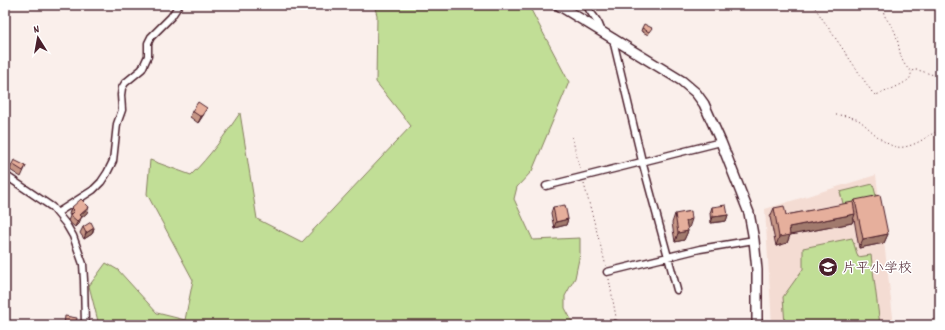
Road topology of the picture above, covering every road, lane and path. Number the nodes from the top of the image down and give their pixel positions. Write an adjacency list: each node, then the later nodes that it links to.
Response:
1 (179, 5): 18 (street)
2 (558, 5): 6 (street)
3 (586, 5): 6 (street)
4 (813, 5): 8 (path)
5 (886, 5): 8 (path)
6 (601, 31): 7 (street)
7 (614, 38): 13 (street); 14 (street)
8 (911, 71): 9 (path)
9 (940, 76)
10 (836, 115): 11 (path)
11 (940, 130)
12 (572, 137): 16 (path)
13 (721, 142): 14 (street); 19 (street)
14 (642, 162): 16 (street); 20 (street)
15 (5, 175): 18 (street)
16 (582, 177): 17 (street); 21 (path)
17 (546, 186)
18 (57, 213): 24 (street)
19 (754, 240): 20 (street); 25 (street)
20 (668, 256): 21 (street); 22 (street)
21 (607, 272): 23 (path)
22 (677, 290)
23 (615, 324)
24 (85, 325)
25 (757, 325)

